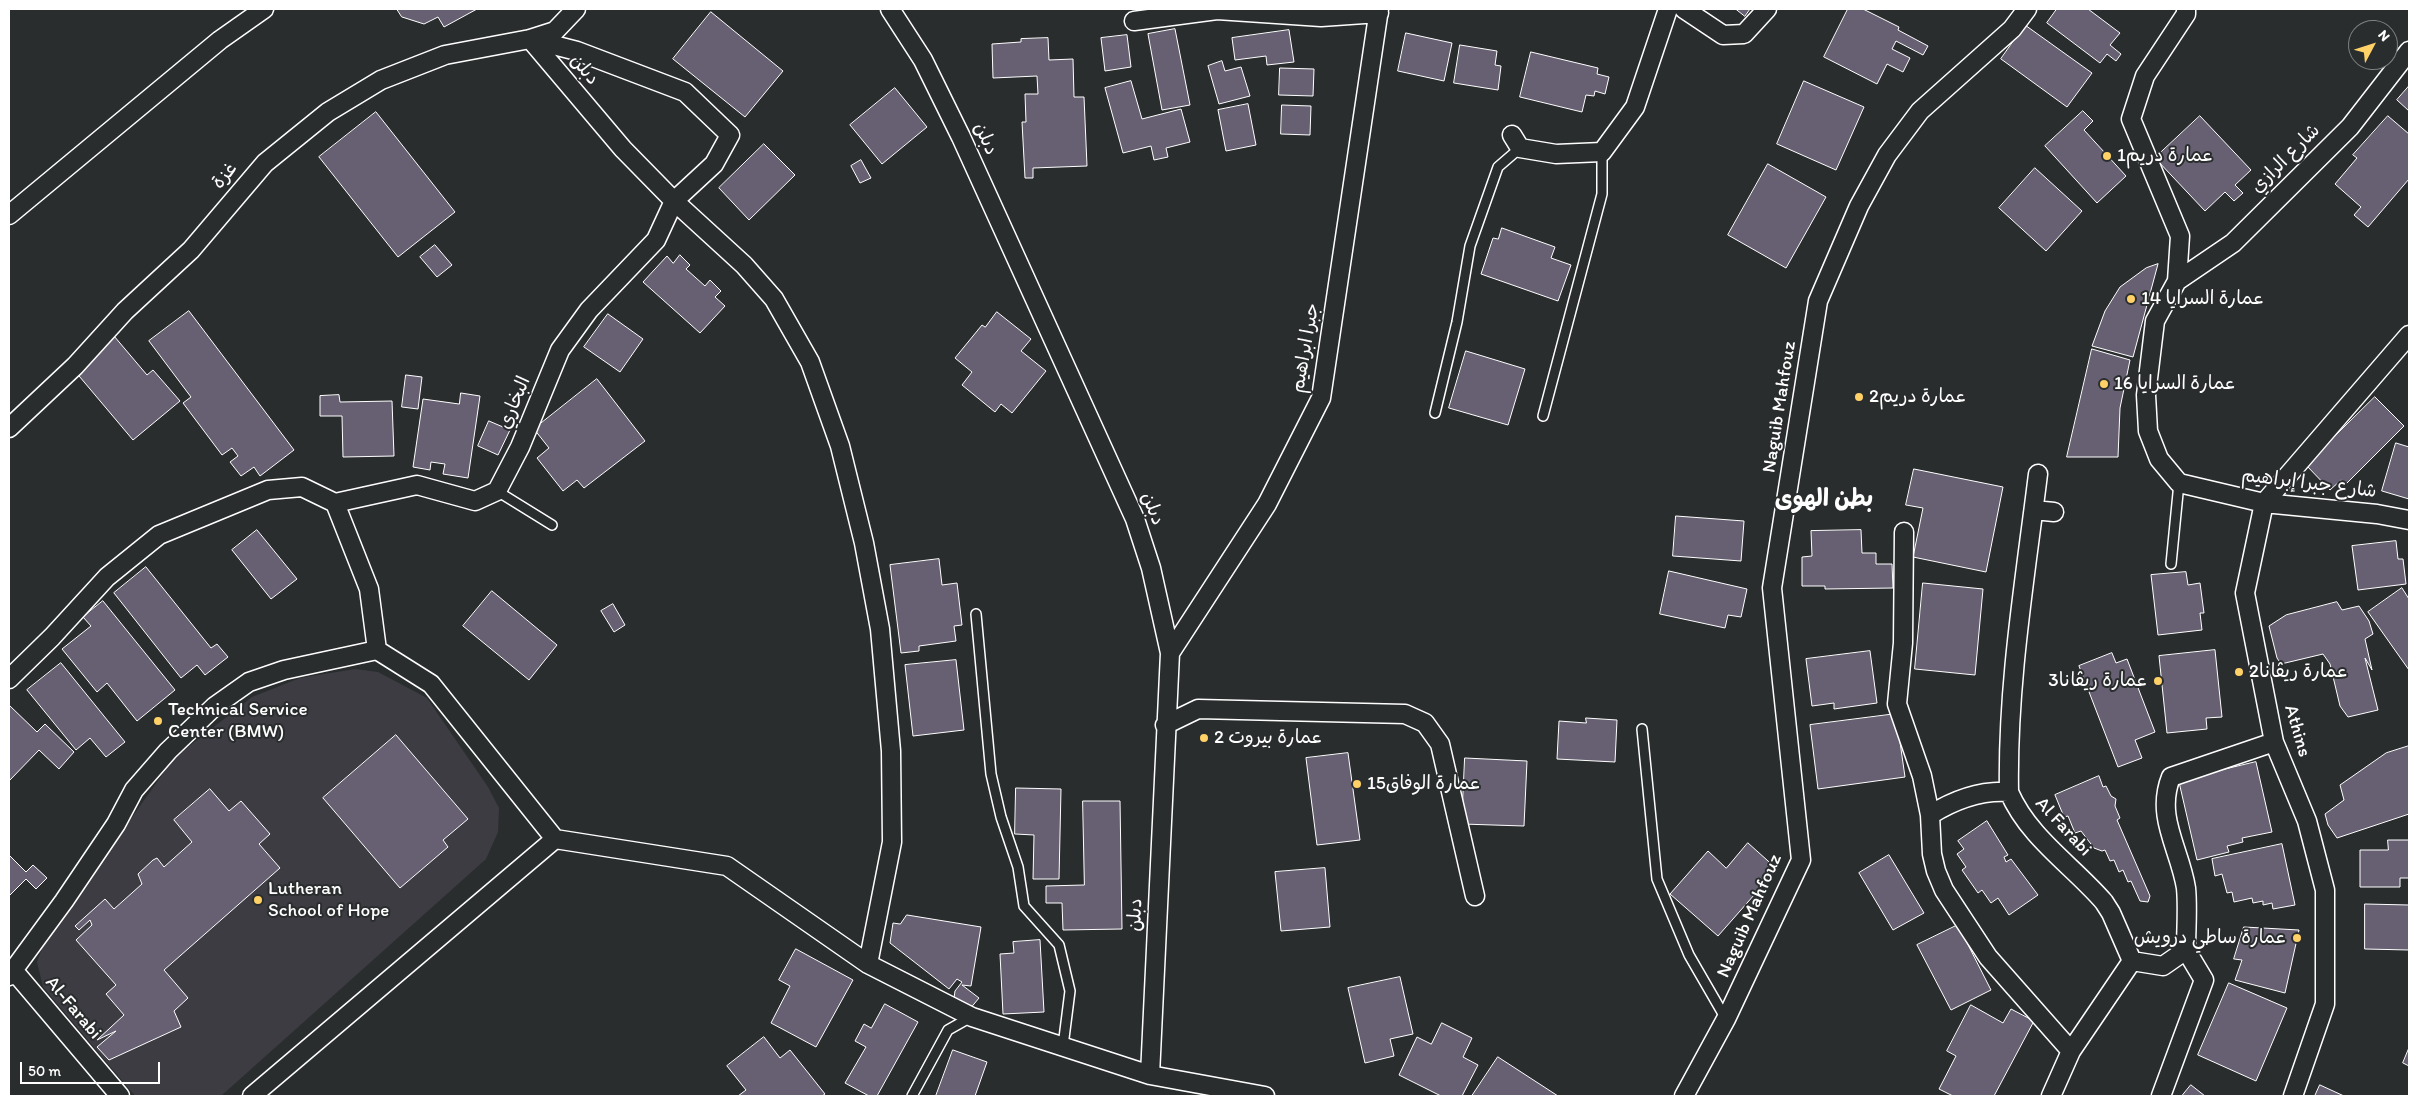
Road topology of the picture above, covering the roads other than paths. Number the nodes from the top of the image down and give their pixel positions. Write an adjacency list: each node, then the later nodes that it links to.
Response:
1 (264, 9): 16 (street)
2 (576, 9): 11 (street)
3 (890, 9): 35 (street, دبلن)
4 (1668, 9): 14 (street)
5 (1684, 9): 6 (street)
6 (1767, 9)
7 (2027, 9): 49 (street, Naguib Mahfouz)
8 (2186, 9): 17 (street)
9 (1379, 11): 10 (street, جبرا ابراهيم); 35 (street, جبرا ابراهيم)
10 (1134, 21)
11 (530, 39): 15 (street, دبلن); 15 (street); 21 (street, غزة)
12 (2409, 51): 17 (street, شارع الرازي)
13 (1516, 142): 14 (street); 19 (lane)
14 (1602, 152): 20 (lane)
15 (674, 201): 24 (street, البخاري); 46 (street, دبلن)
16 (9, 215)
17 (2177, 281): 23 (street)
18 (2409, 335): 26 (street, Athins)
19 (1435, 413)
20 (1543, 416)
21 (9, 428)
22 (2038, 474): 27 (street)
23 (2179, 483): 26 (street, شارع جبرا إبراهيم); 32 (lane)
24 (497, 491): 25 (street); 30 (lane)
25 (334, 503): 34 (street); 36 (street)
26 (2264, 503): 29 (street, شارع جبرا إبراهيم); 39 (street, Athins)
27 (2034, 510): 28 (street); 40 (street)
28 (2054, 512)
29 (2409, 520)
30 (552, 525)
31 (1904, 532): 41 (street)
32 (2171, 564)
33 (976, 614): 50 (lane)
34 (377, 650): 42 (street); 47 (street)
35 (1170, 653): 37 (street, دبلن)
36 (9, 678)
37 (1165, 725): 43 (street); 52 (street, دبلن)
38 (1642, 729): 49 (lane)
39 (2274, 742): 44 (street); 60 (street, Athins)
40 (2009, 792): 41 (street, Al Farabi); 45 (street, Al Farabi)
41 (1930, 815): 51 (street)
42 (555, 839): 46 (street); 54 (street)
43 (1475, 896)
44 (2186, 950): 45 (street); 59 (street)
45 (2132, 961): 51 (street)
46 (868, 964): 48 (street)
47 (11, 973): 53 (street, Al-Farabi)
48 (972, 1017): 50 (street); 55 (lane)
49 (1726, 1019): 57 (street, Naguib Mahfouz)
50 (1063, 1046): 52 (street)
51 (2071, 1051): 58 (street)
52 (1150, 1075): 56 (street)
53 (120, 1096)
54 (252, 1096)
55 (912, 1096)
56 (1265, 1096)
57 (1684, 1096)
58 (2051, 1096)
59 (2161, 1096)
60 (2293, 1096)

